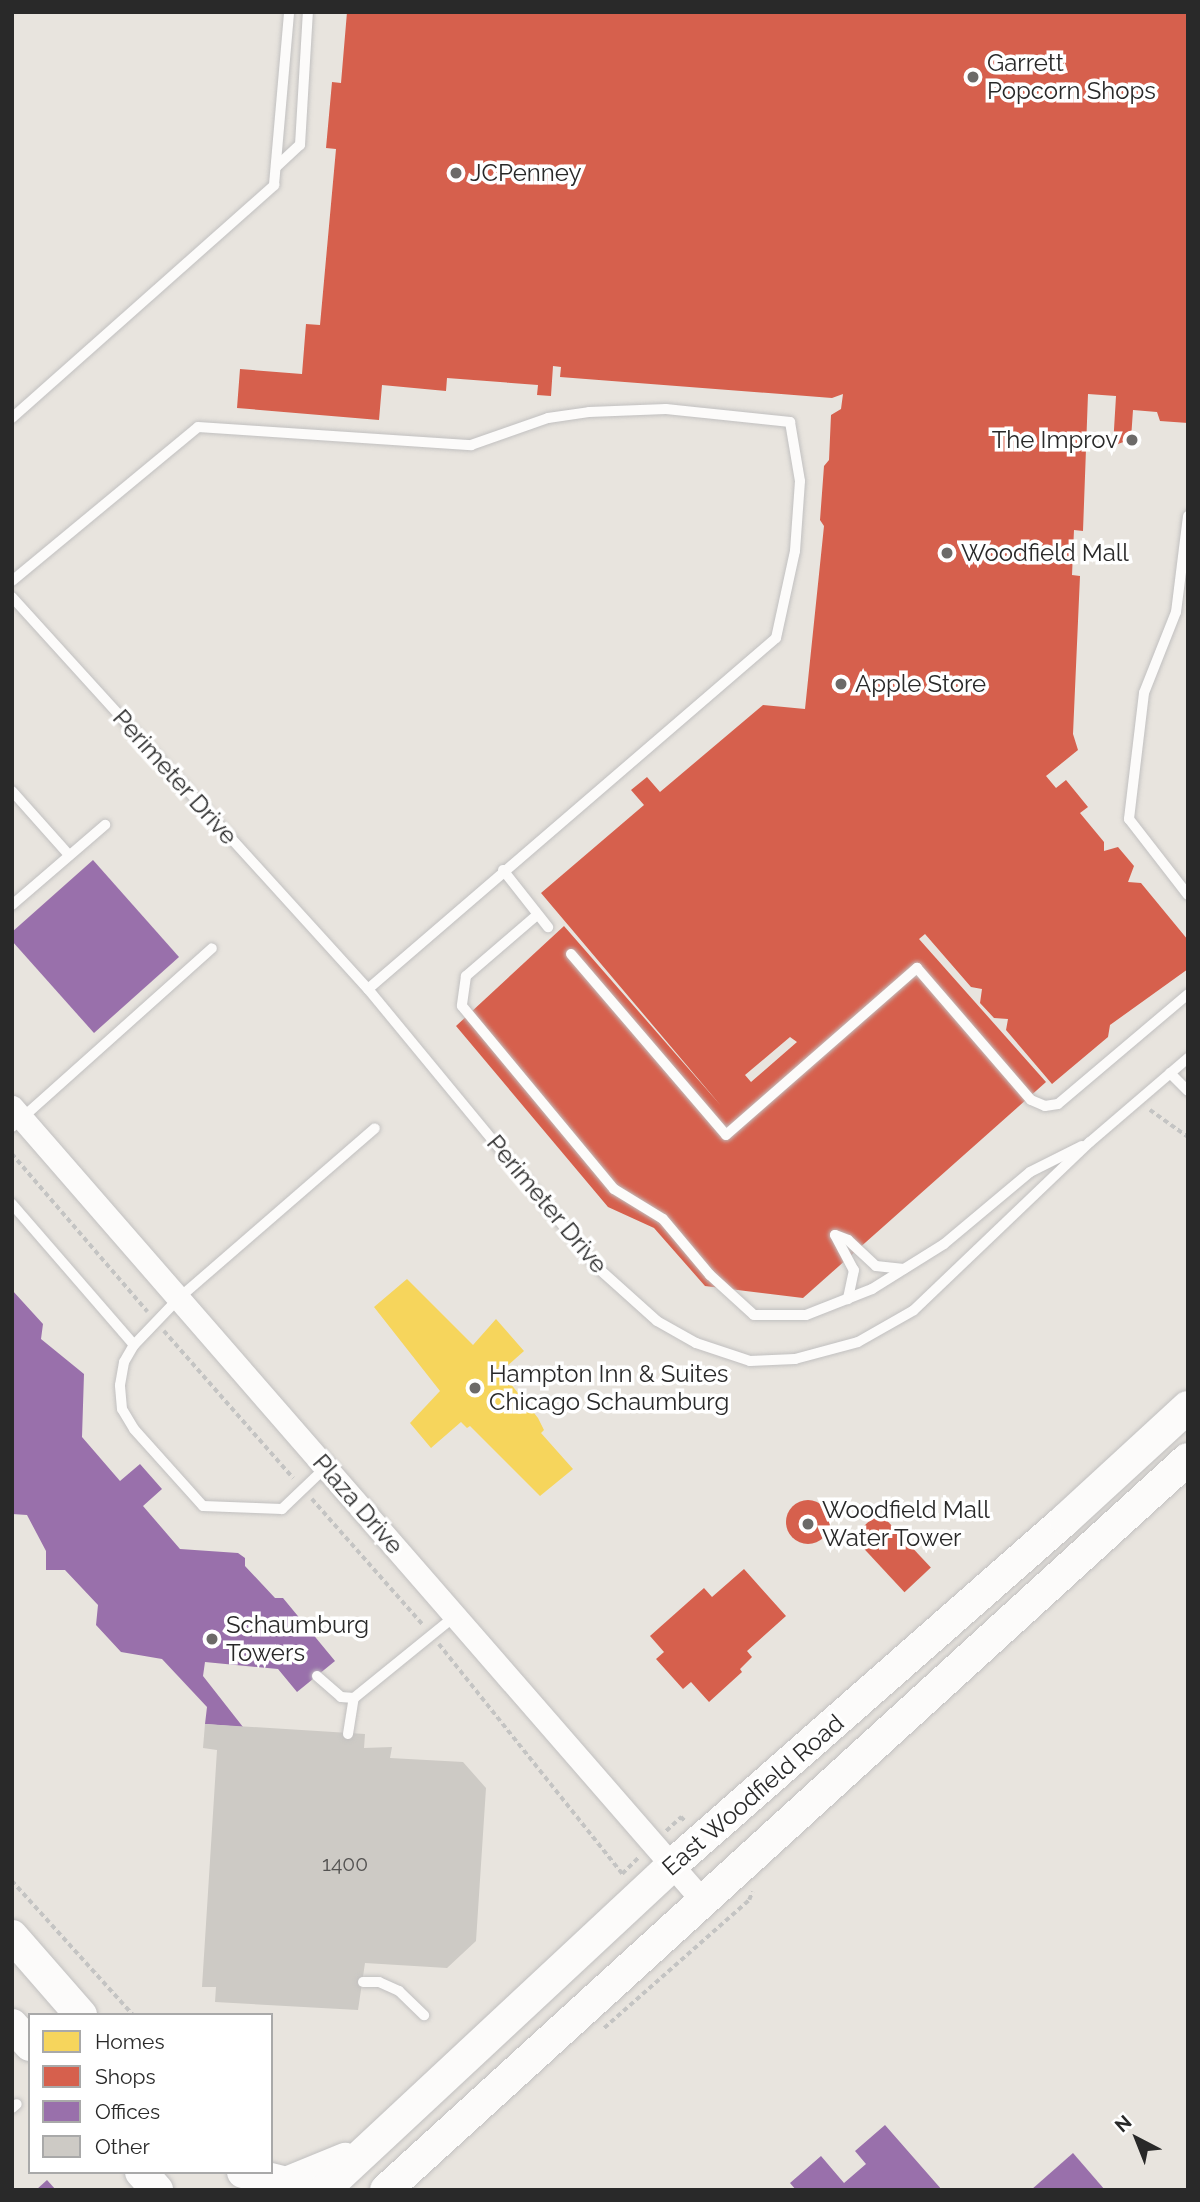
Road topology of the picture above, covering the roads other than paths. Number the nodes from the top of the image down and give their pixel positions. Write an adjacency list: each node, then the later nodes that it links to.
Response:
1 (289, 12): 3 (lane)
2 (308, 12): 3 (lane)
3 (276, 167): 4 (lane)
4 (12, 418)
5 (1188, 516): 12 (lane)
6 (12, 581): 11 (lane)
7 (12, 597): 18 (lane, Perimeter Drive)
8 (12, 791): 10 (lane)
9 (104, 825): 10 (lane)
10 (69, 855): 13 (lane)
11 (503, 870): 14 (lane); 18 (lane)
12 (1188, 895)
13 (12, 905)
14 (537, 915): 15 (lane); 29 (lane)
15 (548, 928)
16 (212, 948): 23 (lane)
17 (571, 954): 19 (lane)
18 (368, 989): 25 (lane, Perimeter Drive)
19 (1188, 993)
20 (1188, 1058): 21 (lane, Perimeter Drive)
21 (1170, 1073): 22 (lane); 25 (lane, Perimeter Drive)
22 (1188, 1091)
23 (16, 1117): 28 (street, Plaza Drive)
24 (374, 1128): 28 (lane)
25 (1090, 1142): 27 (lane)
26 (12, 1204): 30 (lane)
27 (904, 1269): 29 (lane); 29 (lane)
28 (179, 1298): 30 (lane); 33 (street, Plaza Drive)
29 (848, 1299)
30 (134, 1345): 33 (lane)
31 (1188, 1407): 38 (street, East Woodfield Road)
32 (1188, 1459): 39 (street, East Woodfield Road)
33 (326, 1467): 34 (street, Plaza Drive)
34 (455, 1616): 36 (lane); 38 (street, Plaza Drive)
35 (317, 1676): 36 (lane)
36 (354, 1698): 37 (lane)
37 (348, 1734)
38 (671, 1865): 39 (street, Plaza Drive); 44 (street, East Woodfield Road)
39 (703, 1901): 51 (street, East Woodfield Road)
40 (12, 1936): 42 (street)
41 (363, 1982): 43 (lane)
42 (79, 2013)
43 (424, 2015)
44 (379, 2138): 47 (street); 50 (street, East Woodfield Road)
45 (143, 2174): 48 (street)
46 (221, 2174): 49 (street)
47 (251, 2174)
48 (157, 2190)
49 (234, 2190)
50 (324, 2190)
51 (386, 2190)

